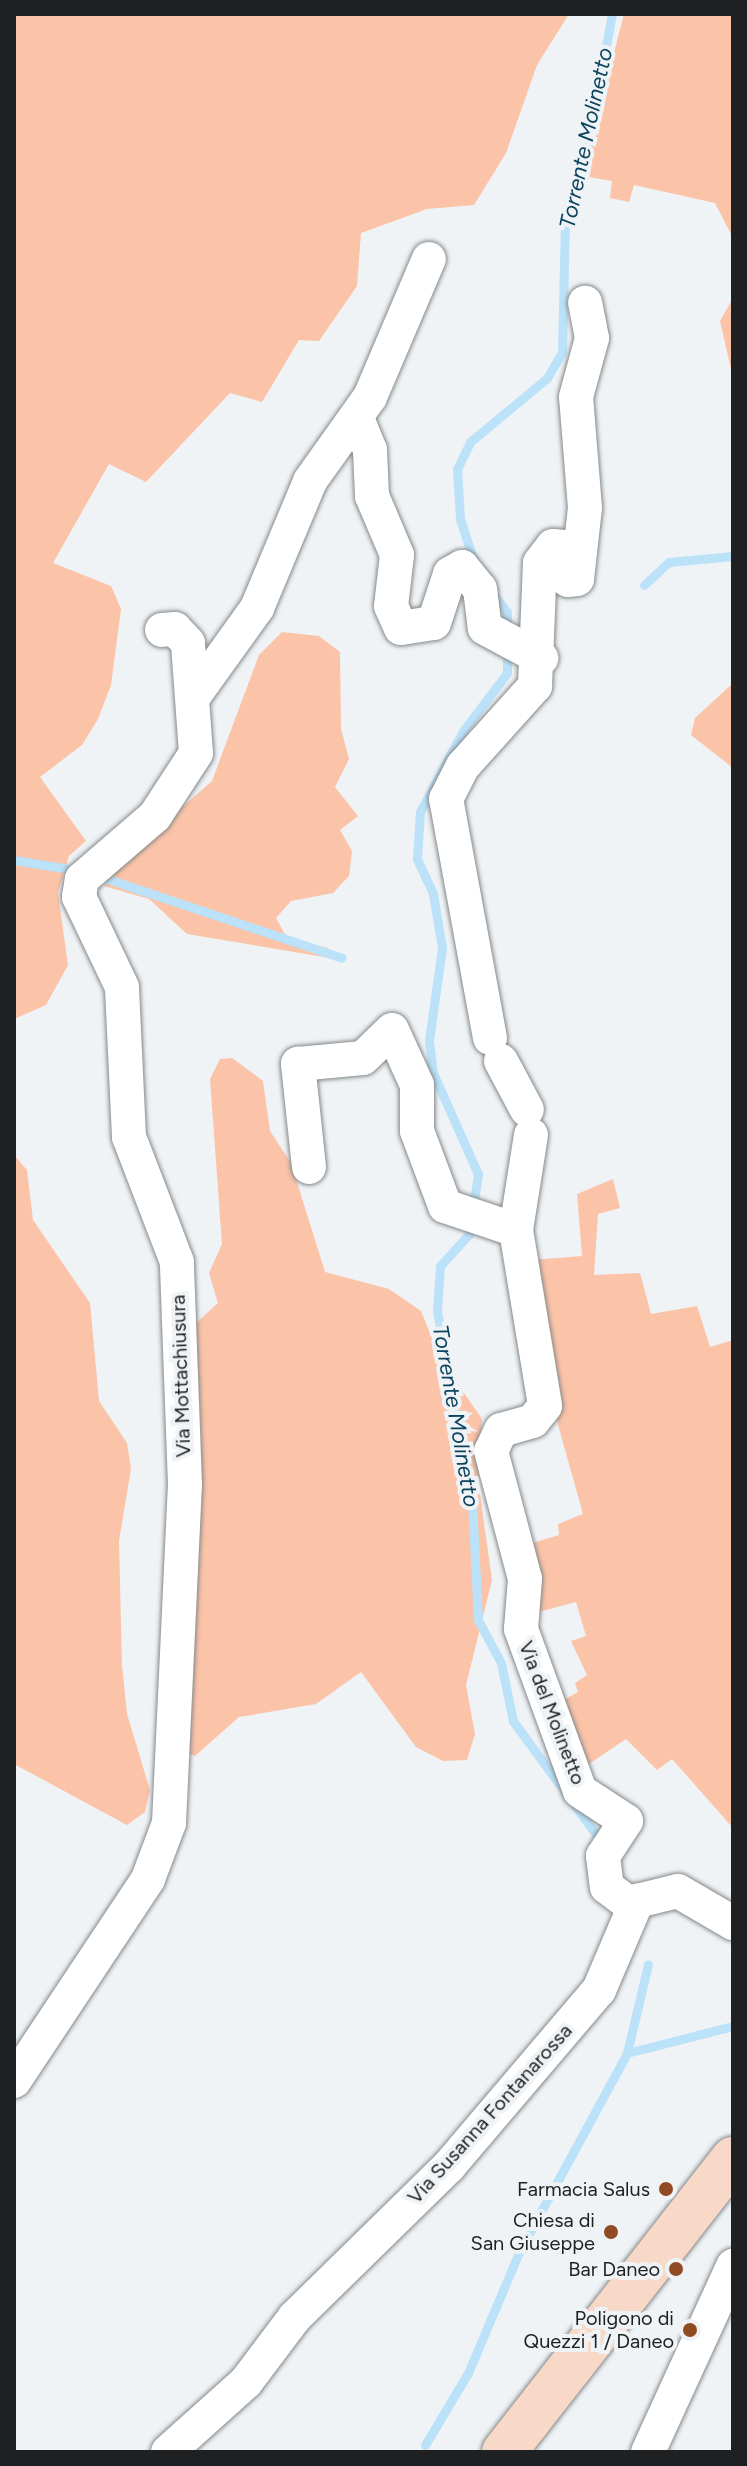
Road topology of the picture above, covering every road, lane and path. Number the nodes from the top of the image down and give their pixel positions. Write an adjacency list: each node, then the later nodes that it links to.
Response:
1 (429, 259): 3 (street)
2 (585, 303): 5 (street, Via del Molinetto)
3 (357, 418): 5 (street); 6 (street)
4 (162, 630): 6 (street, Via Mottachiusura)
5 (541, 658): 8 (street, Via del Molinetto)
6 (196, 693): 11 (street, Via Mottachiusura)
7 (309, 1167): 8 (street)
8 (490, 1219): 9 (street, Via del Molinetto)
9 (632, 1906): 10 (street); 14 (street, Via Susanna Fontanarossa)
10 (733, 1923)
11 (14, 2081)
12 (733, 2159): 15 (street)
13 (733, 2266): 16 (street)
14 (168, 2452)
15 (504, 2452)
16 (648, 2452)

